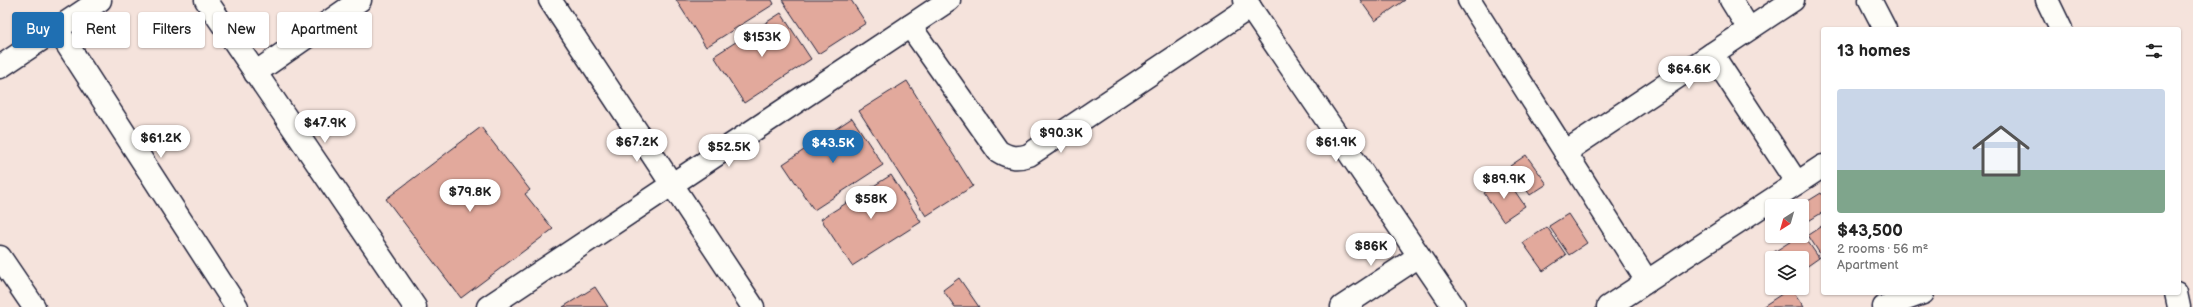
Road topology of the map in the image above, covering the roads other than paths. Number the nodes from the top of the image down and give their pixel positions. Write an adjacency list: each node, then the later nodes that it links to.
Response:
1 (100, 0): 12 (street)
2 (206, 0): 21 (street)
3 (360, 0): 21 (street)
4 (550, 0): 25 (street)
5 (949, 0): 13 (street)
6 (1469, 0): 22 (street)
7 (1731, 0): 16 (street)
8 (1793, 0): 16 (street)
9 (1870, 0): 14 (street)
10 (2047, 0): 15 (street)
11 (1248, 3): 13 (street); 26 (street)
12 (64, 24)
13 (910, 26): 25 (street)
14 (1884, 27)
15 (2060, 27)
16 (1749, 29): 19 (street)
17 (64, 40): 32 (street)
18 (28, 48): 20 (street)
19 (1712, 54): 22 (street); 24 (street)
20 (0, 67)
21 (256, 73): 33 (street)
22 (1565, 152): 28 (street)
23 (1821, 167): 24 (street)
24 (1797, 183): 28 (street)
25 (672, 186): 34 (street); 35 (street)
26 (1419, 256): 36 (street); 37 (street)
27 (1, 259): 31 (street)
28 (1647, 282): 38 (street)
29 (1917, 295): 39 (street)
30 (2176, 295): 40 (street)
31 (34, 307)
32 (237, 307)
33 (416, 307)
34 (488, 307)
35 (753, 307)
36 (1342, 307)
37 (1454, 307)
38 (1608, 307)
39 (1884, 307)
40 (2179, 307)

